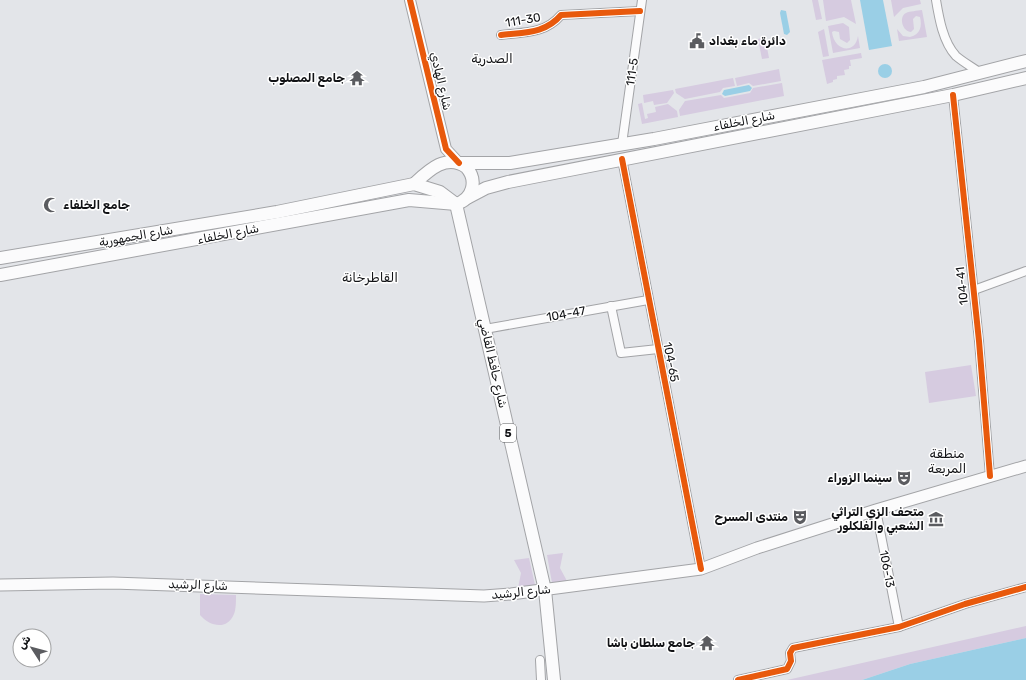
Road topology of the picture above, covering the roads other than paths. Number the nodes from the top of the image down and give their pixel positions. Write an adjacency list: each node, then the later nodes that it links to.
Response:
1 (410, 0): 12 (street, شارع الهادي)
2 (642, 0): 4 (street, 111-5)
3 (936, 0): 7 (street)
4 (640, 11): 5 (street, 111-30); 10 (street, 111-5)
5 (501, 35)
6 (1026, 61): 7 (main road, شارع الخلفاء)
7 (979, 72): 10 (main road, شارع الخلفاء)
8 (1026, 78): 9 (main road, شارع الخلفاء)
9 (954, 95): 11 (main road, شارع الخلفاء); 18 (street, 104-41)
10 (622, 144): 12 (main road, شارع الخلفاء)
11 (622, 159): 14 (main road, شارع الخلفاء); 19 (street, 104-65)
12 (459, 163): 13 (main road, شارع الخلفاء); 14 (main road)
13 (414, 184): 14 (main road); 15 (main road, شارع الجمهورية)
14 (461, 201): 17 (main road, شارع الخلفاء); 21 (main road, شارع حافظ القاضي / 5)
15 (0, 258)
16 (1026, 271): 18 (street)
17 (0, 275)
18 (974, 290): 24 (street, 104-41)
19 (648, 300): 20 (street, 104-47); 22 (street, 104-65)
20 (610, 306): 21 (street, 104-47); 22 (street)
21 (485, 329): 29 (main road, شارع حافظ القاضي / 5)
22 (658, 349): 26 (street, 104-65)
23 (1026, 466): 24 (main road, شارع الرشيد)
24 (990, 476): 25 (main road, شارع الرشيد)
25 (876, 510): 26 (main road, شارع الرشيد); 30 (street, 106-13)
26 (701, 569): 29 (main road, شارع الرشيد)
27 (0, 585): 29 (main road, شارع الرشيد)
28 (1026, 587): 30 (street)
29 (545, 590): 33 (main road, شارع حافظ القاضي / 5)
30 (899, 627): 34 (street)
31 (540, 660): 32 (street)
32 (541, 680)
33 (554, 680)
34 (738, 680)

